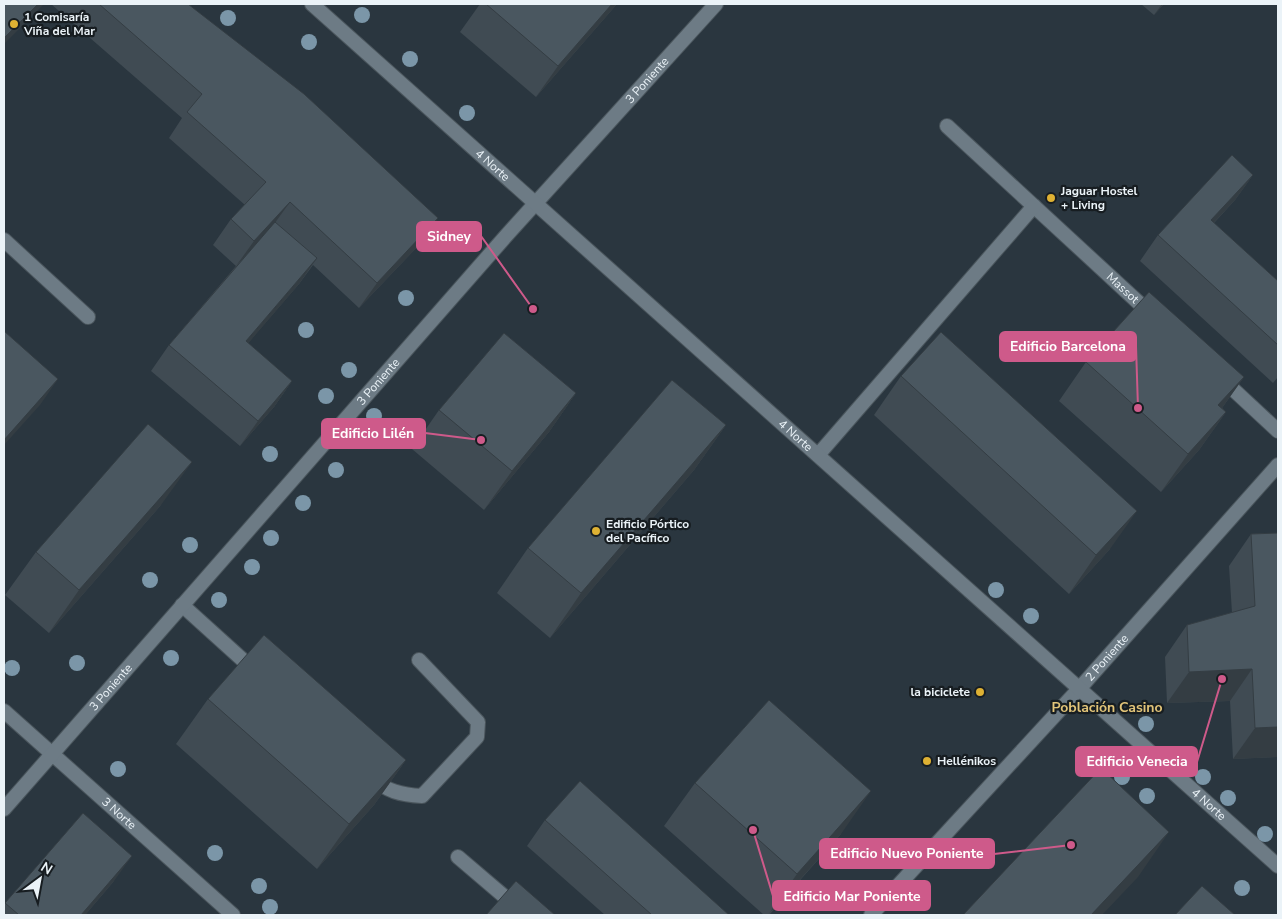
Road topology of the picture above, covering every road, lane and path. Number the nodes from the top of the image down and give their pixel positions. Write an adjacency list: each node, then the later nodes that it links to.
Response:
1 (312, 4): 4 (street, 4 Norte)
2 (716, 4): 4 (street, 3 Poniente)
3 (947, 126): 5 (street, Massot)
4 (535, 203): 11 (street, 4 Norte); 13 (street, 3 Poniente)
5 (1034, 206): 8 (street, Massot); 11 (street)
6 (4, 240): 7 (street)
7 (88, 317)
8 (1166, 327)
9 (1210, 368): 10 (street)
10 (1278, 431)
11 (818, 455): 16 (street, 4 Norte)
12 (1278, 465): 16 (street, 2 Poniente)
13 (182, 604): 15 (street); 18 (street, 3 Poniente)
14 (419, 660): 19 (street)
15 (267, 682)
16 (1079, 689): 22 (street, 4 Norte); 25 (street, 2 Poniente)
17 (4, 710): 18 (street, 3 Norte)
18 (52, 754): 20 (street, 3 Poniente); 23 (street, 3 Norte)
19 (360, 766)
20 (4, 809)
21 (458, 857): 24 (street)
22 (1278, 866)
23 (234, 915)
24 (526, 915)
25 (871, 915)

